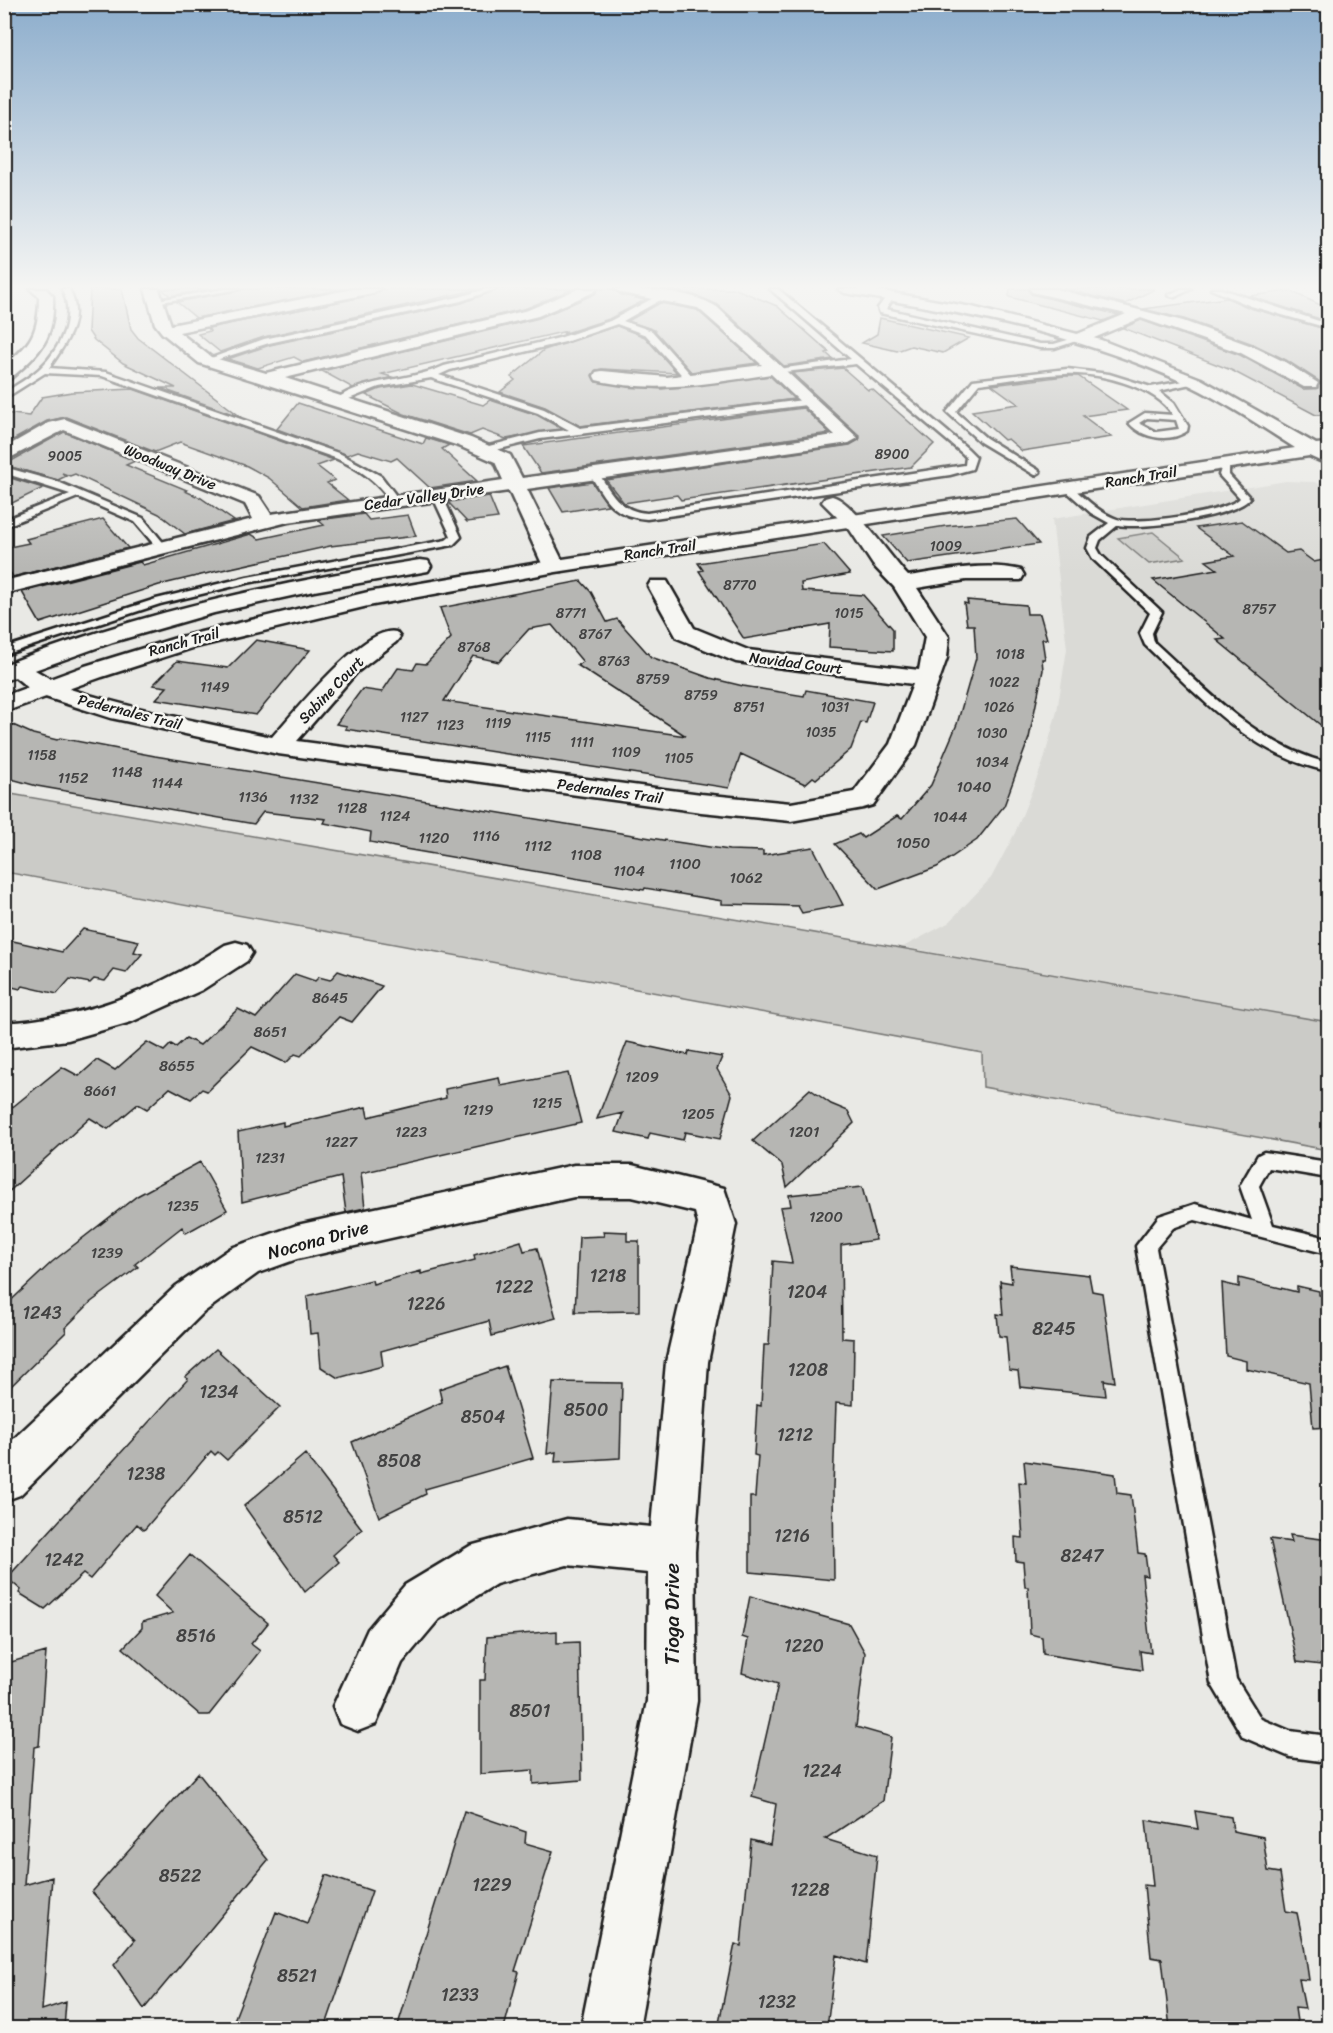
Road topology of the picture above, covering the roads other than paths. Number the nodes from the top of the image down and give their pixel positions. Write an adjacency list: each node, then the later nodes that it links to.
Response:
1 (23, 384): 14 (lane)
2 (131, 384): 38 (lane)
3 (285, 384): 15 (street)
4 (382, 384): 15 (lane)
5 (459, 384): 19 (lane)
6 (791, 384): 16 (street)
7 (885, 384): 31 (lane)
8 (974, 384): 30 (lane)
9 (1133, 384): 13 (lane)
10 (1179, 384): 13 (lane)
11 (1197, 384): 20 (street)
12 (1224, 384): 18 (street)
13 (1151, 390): 17 (lane)
14 (4, 397)
15 (339, 400): 22 (street)
16 (811, 402): 19 (lane); 31 (street, Cedar Valley Drive)
17 (1179, 418): 17 (lane)
18 (1311, 431): 20 (street, Ranch Trail); 21 (street)
19 (578, 432): 22 (lane)
20 (1287, 435): 21 (street); 35 (street, Ranch Trail)
21 (1323, 447): 24 (street, Ranch Trail); 25 (street)
22 (484, 450): 34 (street)
23 (4, 456): 40 (street, Woodway Drive)
24 (1259, 459): 26 (street, Ranch Trail); 27 (street)
25 (1329, 461)
26 (1226, 464): 35 (street, Ranch Trail); 42 (lane)
27 (1329, 467)
28 (1056, 469): 30 (street)
29 (4, 470): 36 (lane)
30 (1035, 472): 32 (street)
31 (594, 473): 34 (street, Cedar Valley Drive)
32 (1010, 476)
33 (988, 479): 39 (street, Ranch Trail)
34 (516, 484): 37 (street, Cedar Valley Drive); 48 (street)
35 (1068, 488): 41 (street, Ranch Trail); 42 (lane)
36 (78, 494): 43 (lane); 46 (lane)
37 (437, 495): 38 (street, Cedar Valley Drive); 55 (lane)
38 (395, 501): 40 (street, Cedar Valley Drive)
39 (832, 502): 41 (street, Pedernales Trail); 44 (street, Ranch Trail)
40 (265, 521): 46 (street, Cedar Valley Drive)
41 (853, 522): 48 (street, Ranch Trail); 51 (street, Pedernales Trail)
42 (1116, 522): 60 (lane)
43 (4, 524)
44 (625, 534)
45 (568, 543): 48 (street, Ranch Trail)
46 (161, 546): 53 (street, Cedar Valley Drive)
47 (522, 550): 48 (street, Ranch Trail)
48 (549, 556): 57 (street, Ranch Trail)
49 (465, 559): 55 (street, Ranch Trail)
50 (1013, 576): 51 (street)
51 (903, 583): 56 (street, Pedernales Trail)
52 (659, 586): 56 (street, Navidad Court)
53 (4, 588)
54 (388, 638): 59 (street, Sabine Court)
55 (9, 665): 57 (street, Pedernales Trail)
56 (929, 678): 59 (street, Pedernales Trail)
57 (45, 688): 58 (street, Ranch Trail); 59 (street, Pedernales Trail)
58 (4, 705)
59 (278, 746)
60 (1329, 767)
61 (236, 953): 62 (street)
62 (6, 1037)
63 (1329, 1170): 65 (lane)
64 (711, 1199): 67 (street, Nocona Drive); 68 (street, Tioga Drive)
65 (1266, 1232): 66 (lane); 70 (lane)
66 (1329, 1246)
67 (4, 1479)
68 (672, 1552): 69 (street); 71 (street, Tioga Drive)
69 (358, 1706)
70 (1329, 1749)
71 (610, 2028)

